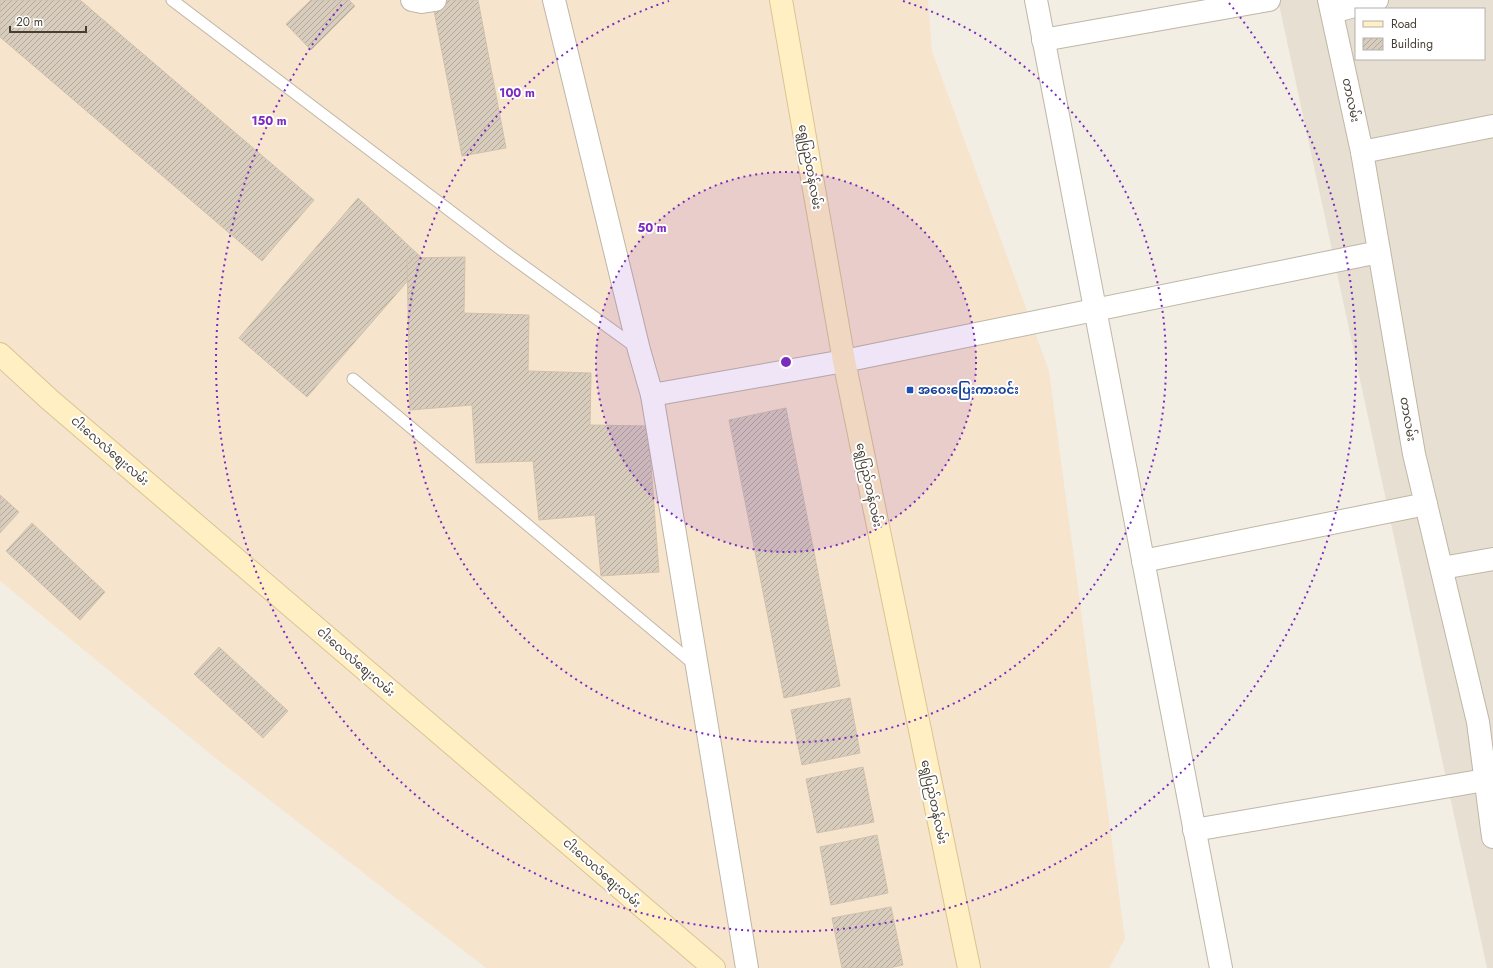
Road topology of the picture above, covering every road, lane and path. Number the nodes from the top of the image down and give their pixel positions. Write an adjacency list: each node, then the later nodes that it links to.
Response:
1 (172, 0): 15 (lane)
2 (412, 0): 3 (street)
3 (435, 0)
4 (554, 0): 15 (street)
5 (781, 0): 17 (main road, ရွေပြည်တန်လမ်း)
6 (1036, 0): 10 (street)
7 (1269, 0): 10 (street)
8 (1376, 0): 9 (street)
9 (1330, 6): 12 (street, တာလမ်း)
10 (1043, 40): 14 (street)
11 (1493, 126): 12 (street)
12 (1362, 152): 13 (street, တာလမ်း)
13 (1379, 252): 14 (street); 20 (street, တာလမ်း)
14 (1095, 309): 17 (street); 22 (street)
15 (639, 350): 19 (street)
16 (0, 354): 28 (main road, ငါးလေလံစျေးလမ်း)
17 (844, 361): 19 (street); 30 (main road, ရွေပြည်တန်လမ်း)
18 (352, 379): 24 (lane)
19 (652, 395): 24 (street)
20 (1426, 504): 22 (street); 23 (street, တာလမ်း)
21 (1493, 559): 23 (street)
22 (1143, 561): 26 (street)
23 (1442, 568): 25 (street, တာလမ်း)
24 (697, 667): 29 (street)
25 (1485, 780): 26 (street); 27 (street, တာလမ်း)
26 (1194, 830): 31 (street)
27 (1493, 837)
28 (714, 968)
29 (747, 968)
30 (968, 968)
31 (1221, 968)

